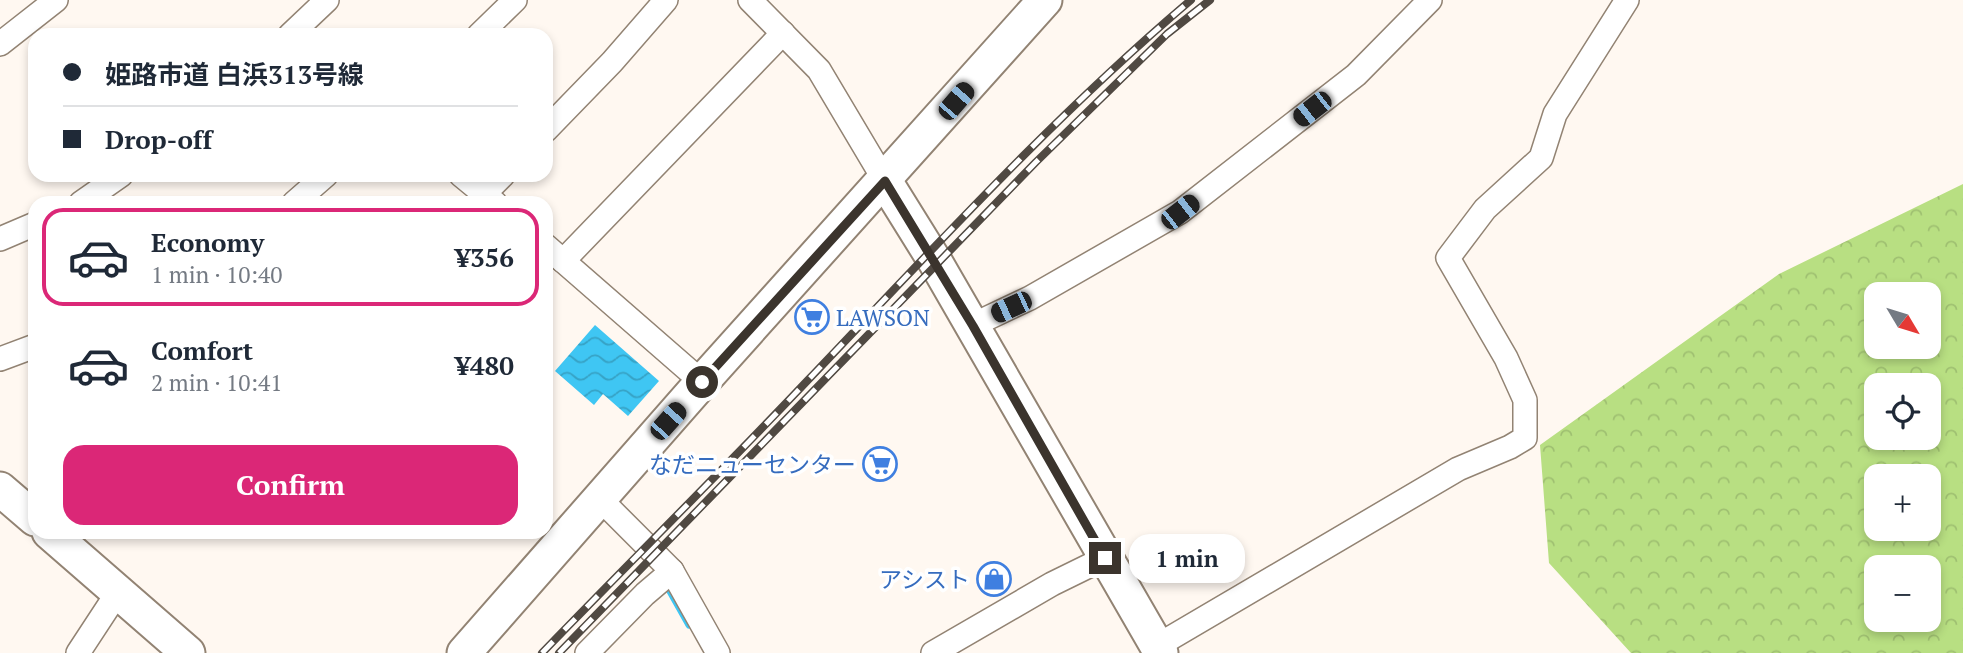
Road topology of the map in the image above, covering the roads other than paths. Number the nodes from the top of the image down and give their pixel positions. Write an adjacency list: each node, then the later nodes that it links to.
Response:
1 (56, 0): 12 (street)
2 (327, 0): 9 (street)
3 (515, 0): 10 (street)
4 (666, 0): 13 (street)
5 (750, 0): 11 (street)
6 (1045, 0): 14 (street)
7 (1430, 0): 24 (street)
8 (1627, 0): 35 (street)
9 (297, 28)
10 (485, 28)
11 (783, 33): 14 (street); 23 (street)
12 (0, 44)
13 (553, 123)
14 (885, 181): 24 (street); 27 (street)
15 (111, 182): 18 (street)
16 (318, 182): 19 (street)
17 (470, 182): 20 (street)
18 (91, 196)
19 (302, 196)
20 (487, 196)
21 (28, 228): 22 (street)
22 (0, 239)
23 (555, 253): 27 (street)
24 (973, 326): 32 (street)
25 (28, 349): 26 (street)
26 (0, 359)
27 (702, 382): 29 (street)
28 (0, 489): 30 (street)
29 (599, 498): 33 (street); 38 (street)
30 (28, 513)
31 (57, 539): 34 (street)
32 (1105, 558): 35 (street); 41 (street)
33 (671, 572): 39 (street); 40 (street)
34 (118, 592): 36 (street); 37 (street)
35 (1159, 650)
36 (78, 653)
37 (188, 653)
38 (464, 653)
39 (587, 653)
40 (718, 653)
41 (933, 653)

